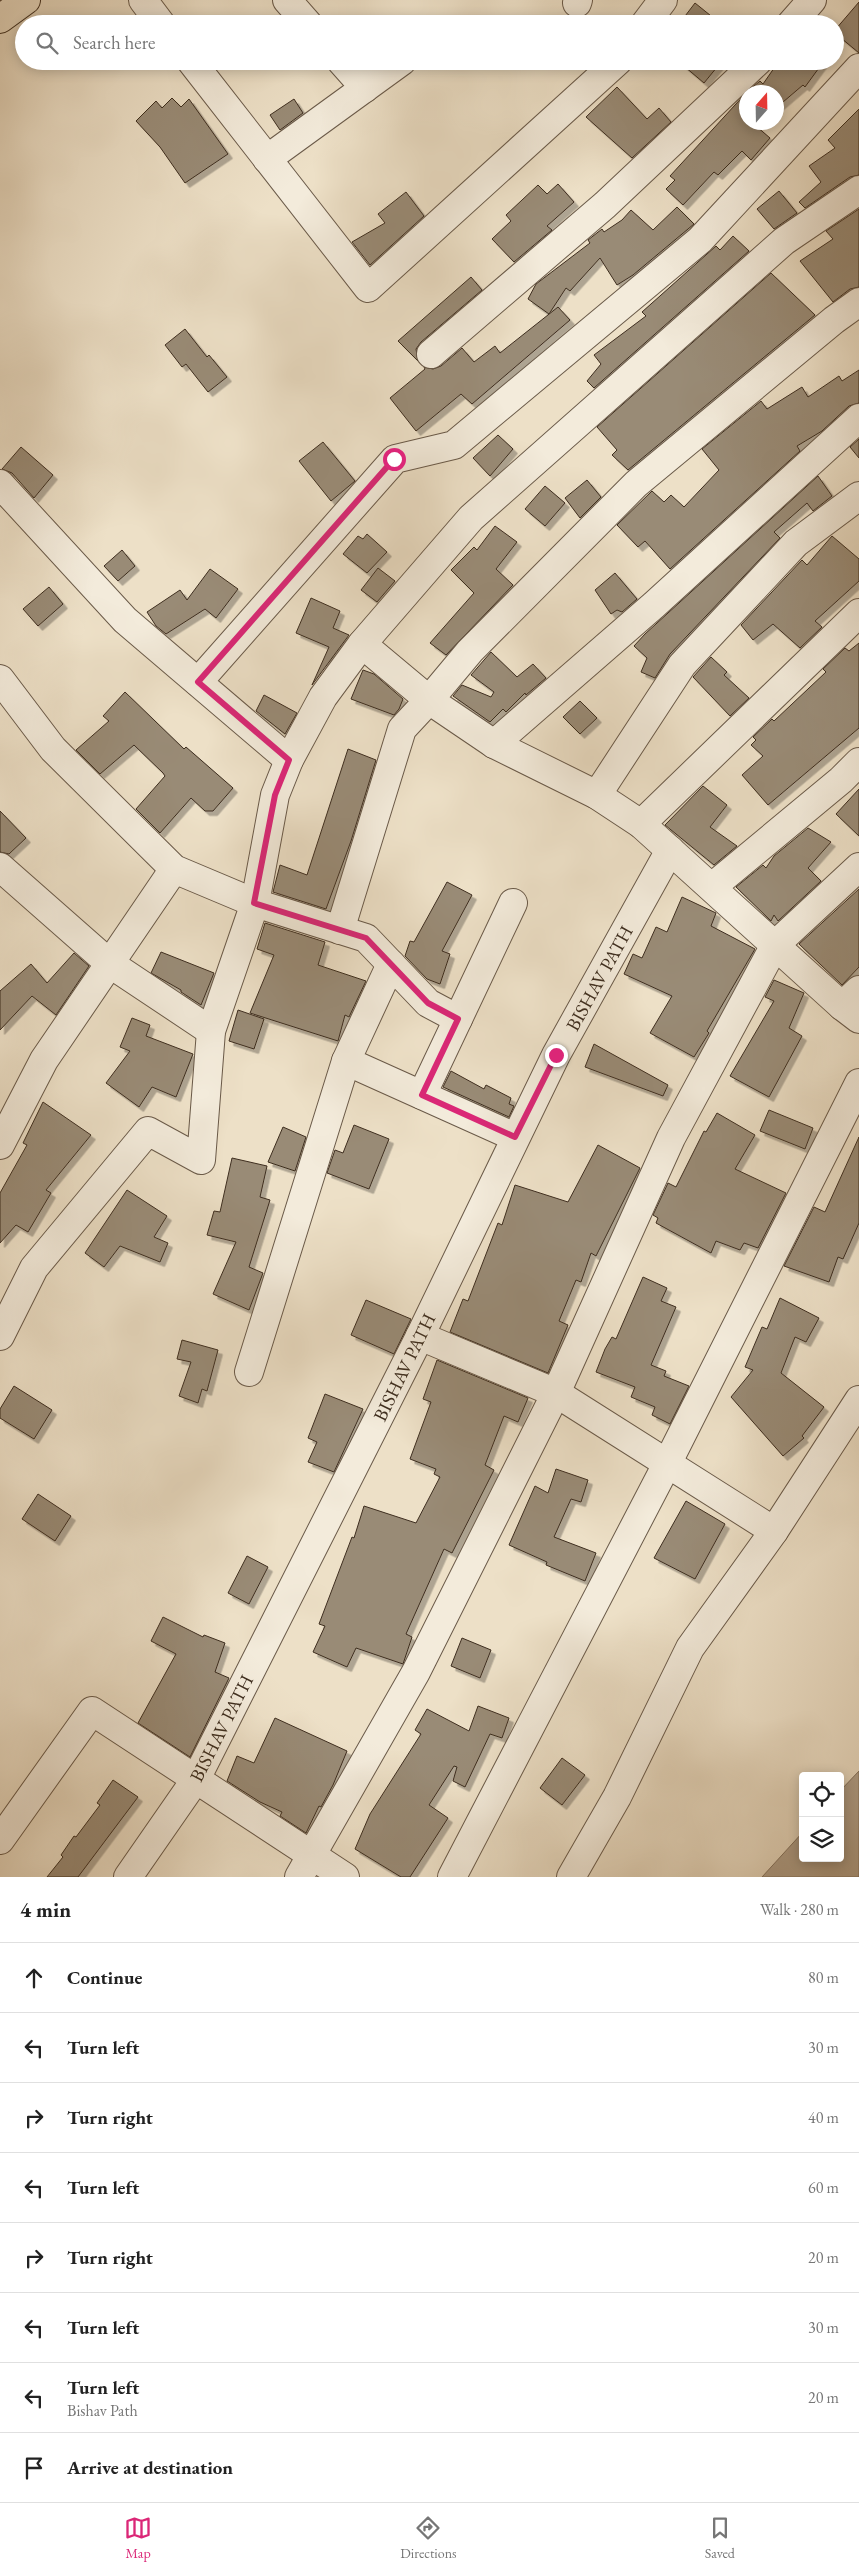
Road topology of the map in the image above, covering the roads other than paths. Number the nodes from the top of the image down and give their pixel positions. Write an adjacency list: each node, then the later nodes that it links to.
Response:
1 (26, 0): 10 (main road)
2 (143, 0): 6 (street)
3 (287, 0): 7 (street)
4 (662, 0): 8 (street)
5 (812, 0): 9 (street)
6 (154, 15)
7 (300, 15)
8 (651, 15)
9 (799, 15)
10 (0, 19)
11 (859, 68): 28 (street)
12 (198, 70): 18 (street)
13 (350, 70): 17 (street)
14 (390, 70): 17 (street)
15 (608, 70): 18 (street)
16 (749, 70): 21 (street)
17 (365, 88): 18 (street)
18 (267, 158)
19 (859, 190): 26 (street)
20 (859, 302): 29 (street)
21 (431, 354)
22 (859, 418): 30 (street)
23 (0, 484): 28 (street)
24 (859, 496): 33 (street)
25 (859, 613): 34 (street)
26 (362, 644): 29 (street); 31 (street)
27 (0, 679): 38 (street)
28 (198, 682): 31 (street)
29 (429, 700): 30 (street); 42 (street)
30 (494, 744): 33 (street)
31 (289, 760): 40 (street)
32 (859, 762): 39 (street)
33 (597, 795): 34 (street)
34 (641, 824): 35 (street)
35 (670, 850): 39 (street); 52 (street, BISHAV PATH)
36 (0, 867): 44 (street)
37 (859, 867): 43 (street)
38 (174, 870): 40 (street); 44 (street)
39 (712, 887): 43 (street)
40 (254, 903): 42 (street); 48 (street)
41 (513, 903): 47 (street)
42 (340, 930): 45 (street)
43 (775, 945): 46 (street); 57 (street)
44 (109, 962): 48 (street); 53 (street)
45 (391, 964): 47 (street); 49 (street)
46 (853, 1005)
47 (458, 1019): 51 (street)
48 (211, 1031): 54 (street)
49 (346, 1061): 51 (street); 56 (street)
50 (859, 1082): 59 (street)
51 (422, 1095): 52 (street)
52 (515, 1137): 55 (street, BISHAV PATH)
53 (0, 1145)
54 (0, 1336)
55 (420, 1336): 57 (street); 61 (street, BISHAV PATH)
56 (249, 1372)
57 (556, 1393): 59 (street); 64 (street)
58 (859, 1400): 60 (street)
59 (667, 1464): 60 (street); 67 (street)
60 (774, 1531): 68 (street)
61 (196, 1779): 62 (street); 64 (street); 65 (street, BISHAV PATH)
62 (10, 1805): 63 (street)
63 (0, 1840)
64 (306, 1867): 66 (street)
65 (128, 1877)
66 (345, 1877)
67 (452, 1877)
68 (571, 1877)

